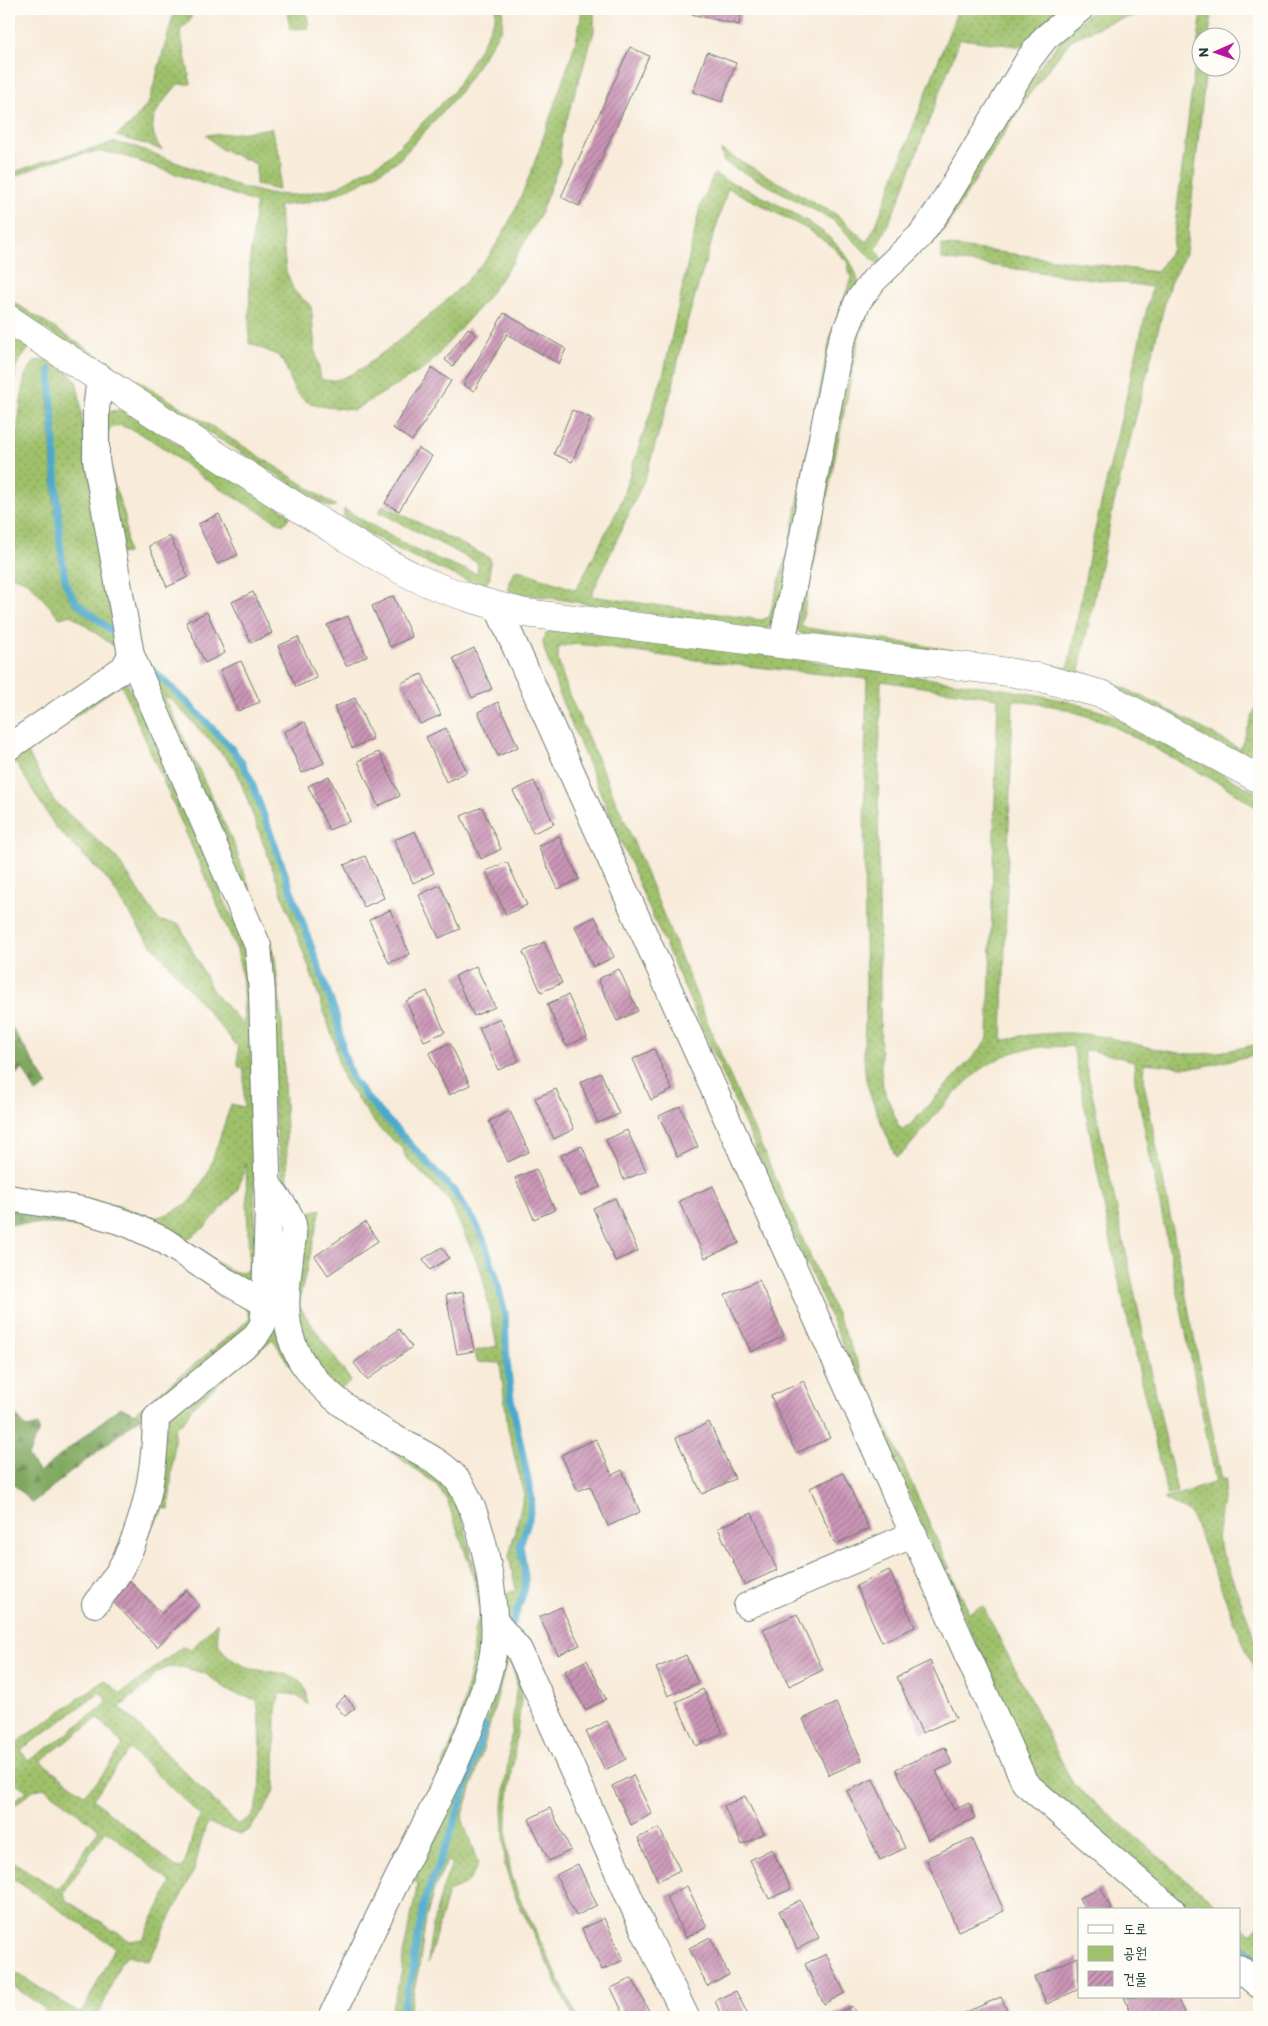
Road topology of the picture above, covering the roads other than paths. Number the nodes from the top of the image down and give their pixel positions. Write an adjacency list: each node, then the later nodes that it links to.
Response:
1 (1080, 9): 5 (street)
2 (9, 319): 3 (street)
3 (100, 377): 4 (street); 6 (street)
4 (497, 606): 5 (street); 12 (street)
5 (782, 644): 8 (street)
6 (131, 655): 7 (street); 9 (street)
7 (9, 748)
8 (1259, 779)
9 (267, 1183): 11 (street); 15 (street)
10 (9, 1198): 11 (street)
11 (265, 1303): 13 (street)
12 (914, 1534): 14 (street); 16 (street)
13 (95, 1604)
14 (747, 1606)
15 (494, 1620): 19 (street); 20 (street)
16 (1170, 1908)
17 (1240, 1969): 18 (street)
18 (1259, 1985)
19 (332, 2017)
20 (686, 2017)

